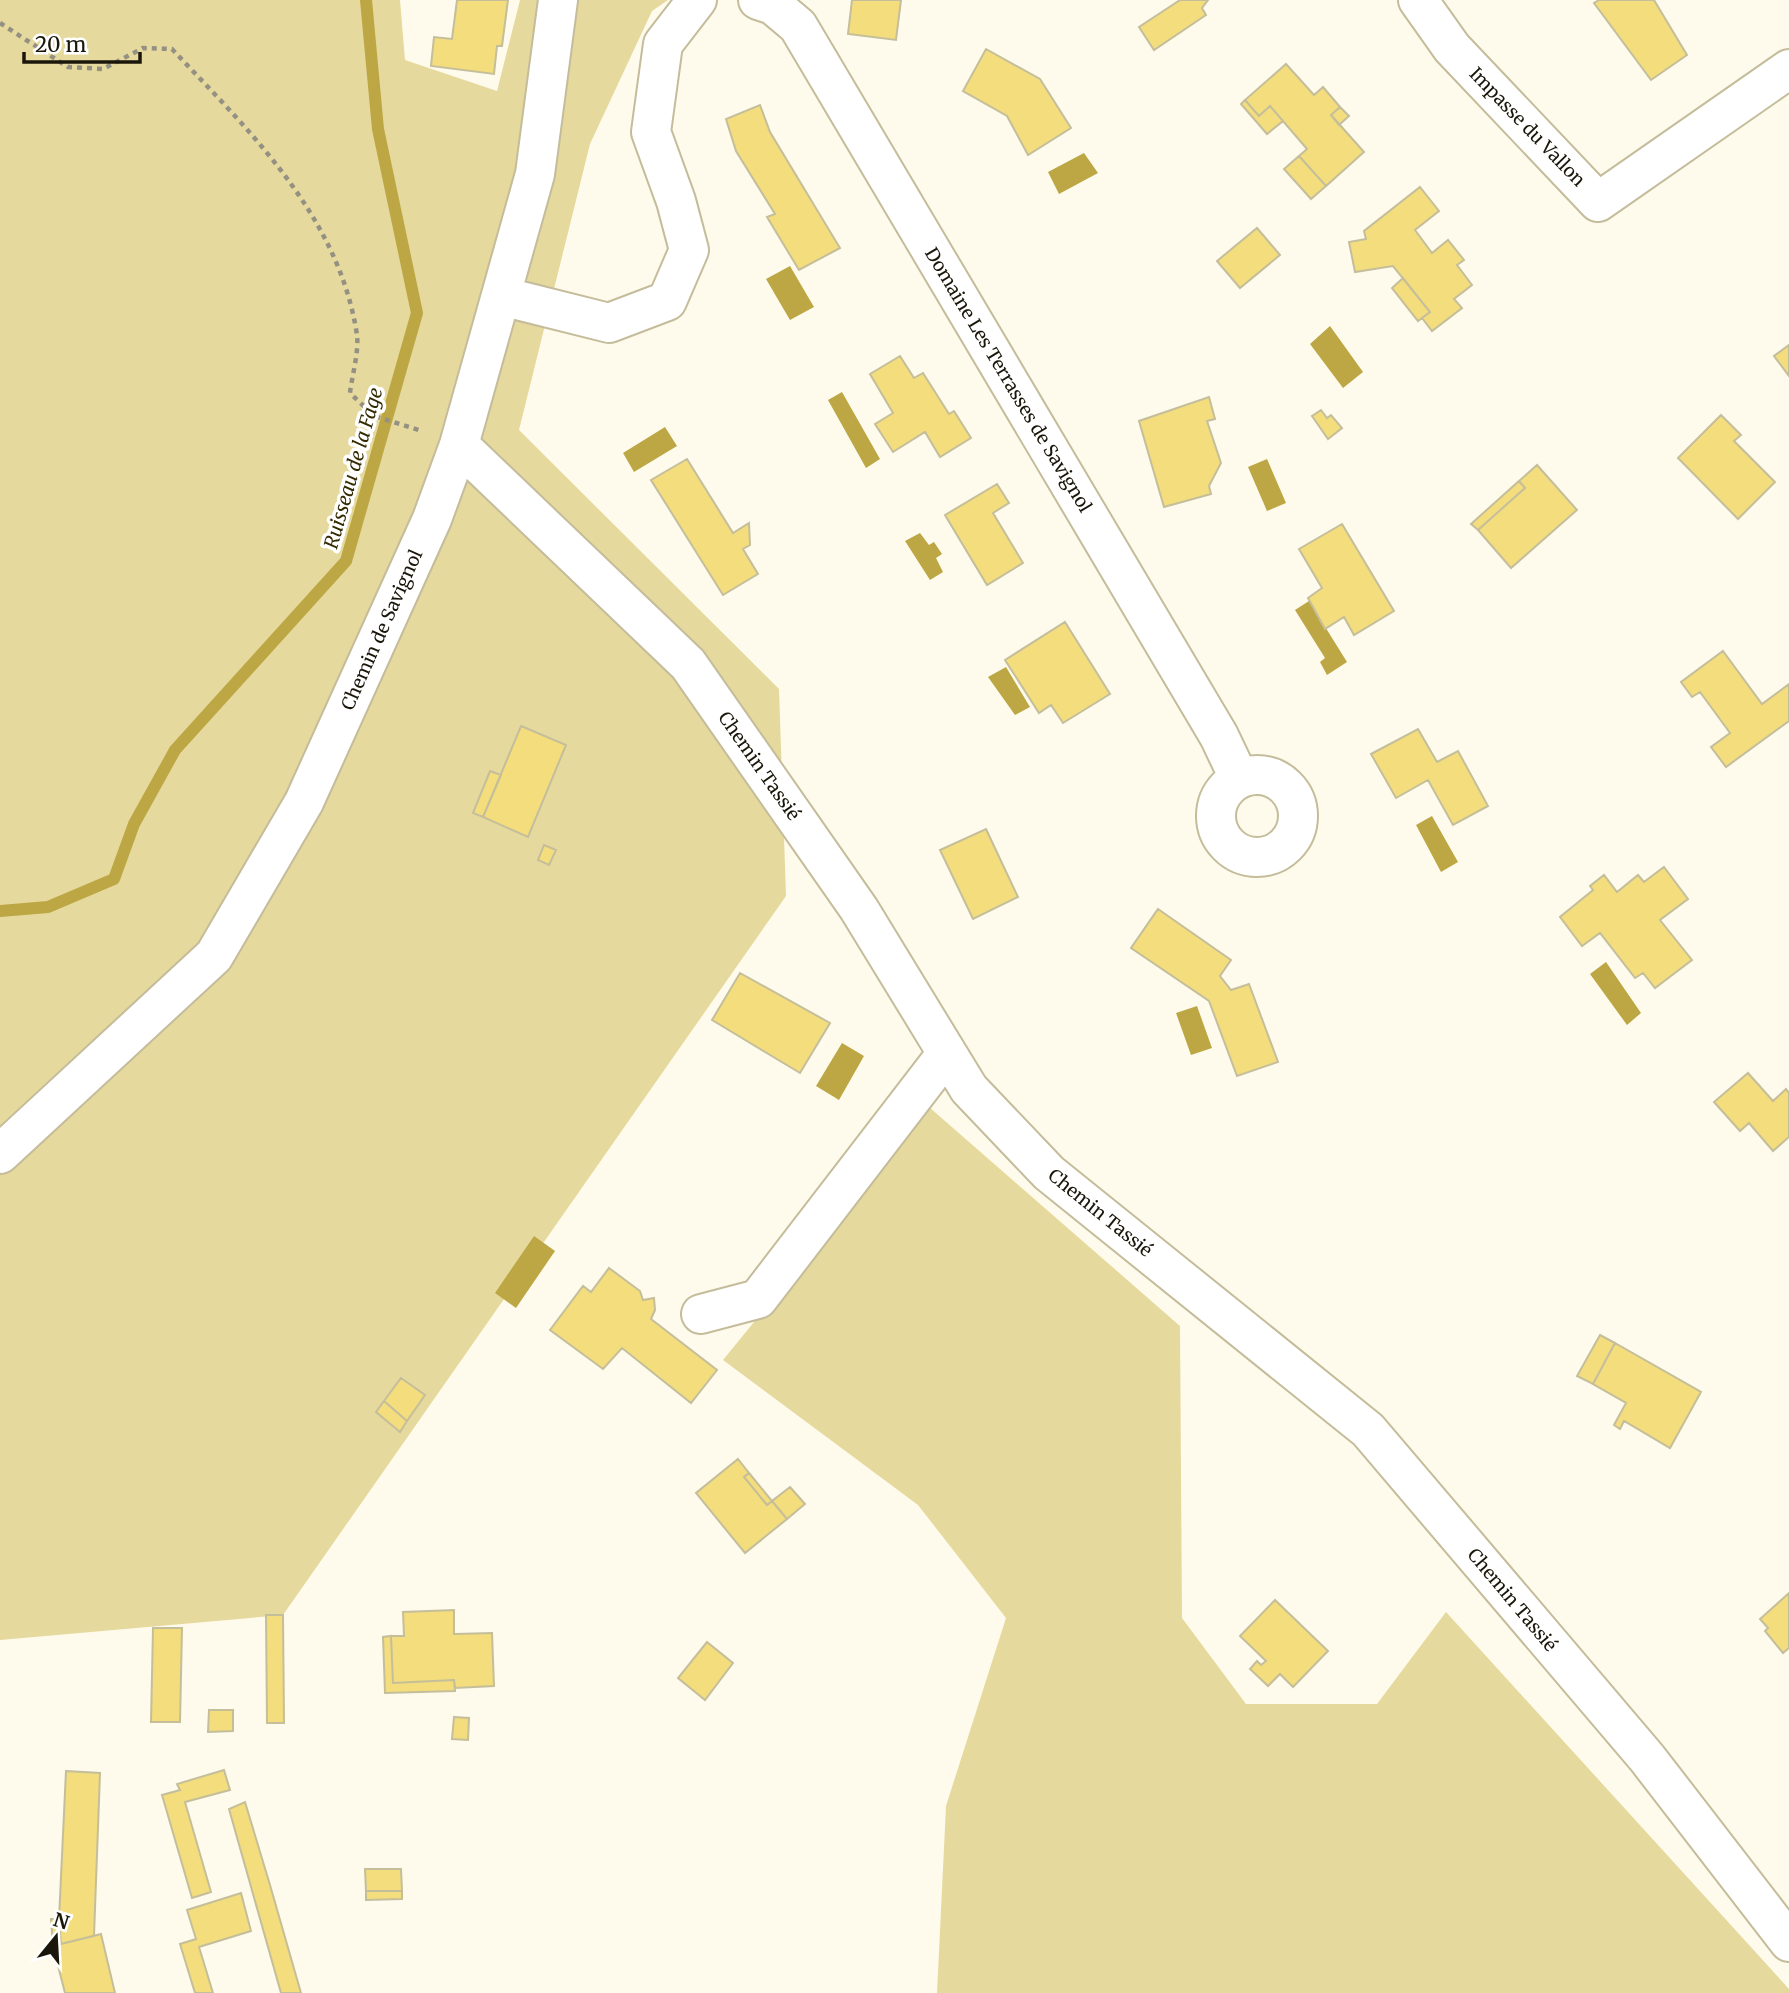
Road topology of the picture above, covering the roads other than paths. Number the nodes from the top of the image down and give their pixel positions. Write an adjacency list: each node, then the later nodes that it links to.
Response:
1 (558, 0): 6 (street, Chemin de Savignol)
2 (697, 0): 6 (street)
3 (758, 0): 8 (street, Domaine Les Terrasses de Savignol)
4 (1418, 0): 5 (street, Impasse du Vallon)
5 (1789, 69)
6 (501, 296): 7 (street, Chemin de Savignol)
7 (459, 445): 9 (street, Chemin Tassié); 10 (street, Chemin de Savignol)
8 (1239, 778)
9 (947, 1053): 11 (street); 12 (street, Chemin Tassié)
10 (0, 1154)
11 (701, 1314)
12 (1789, 1942)

